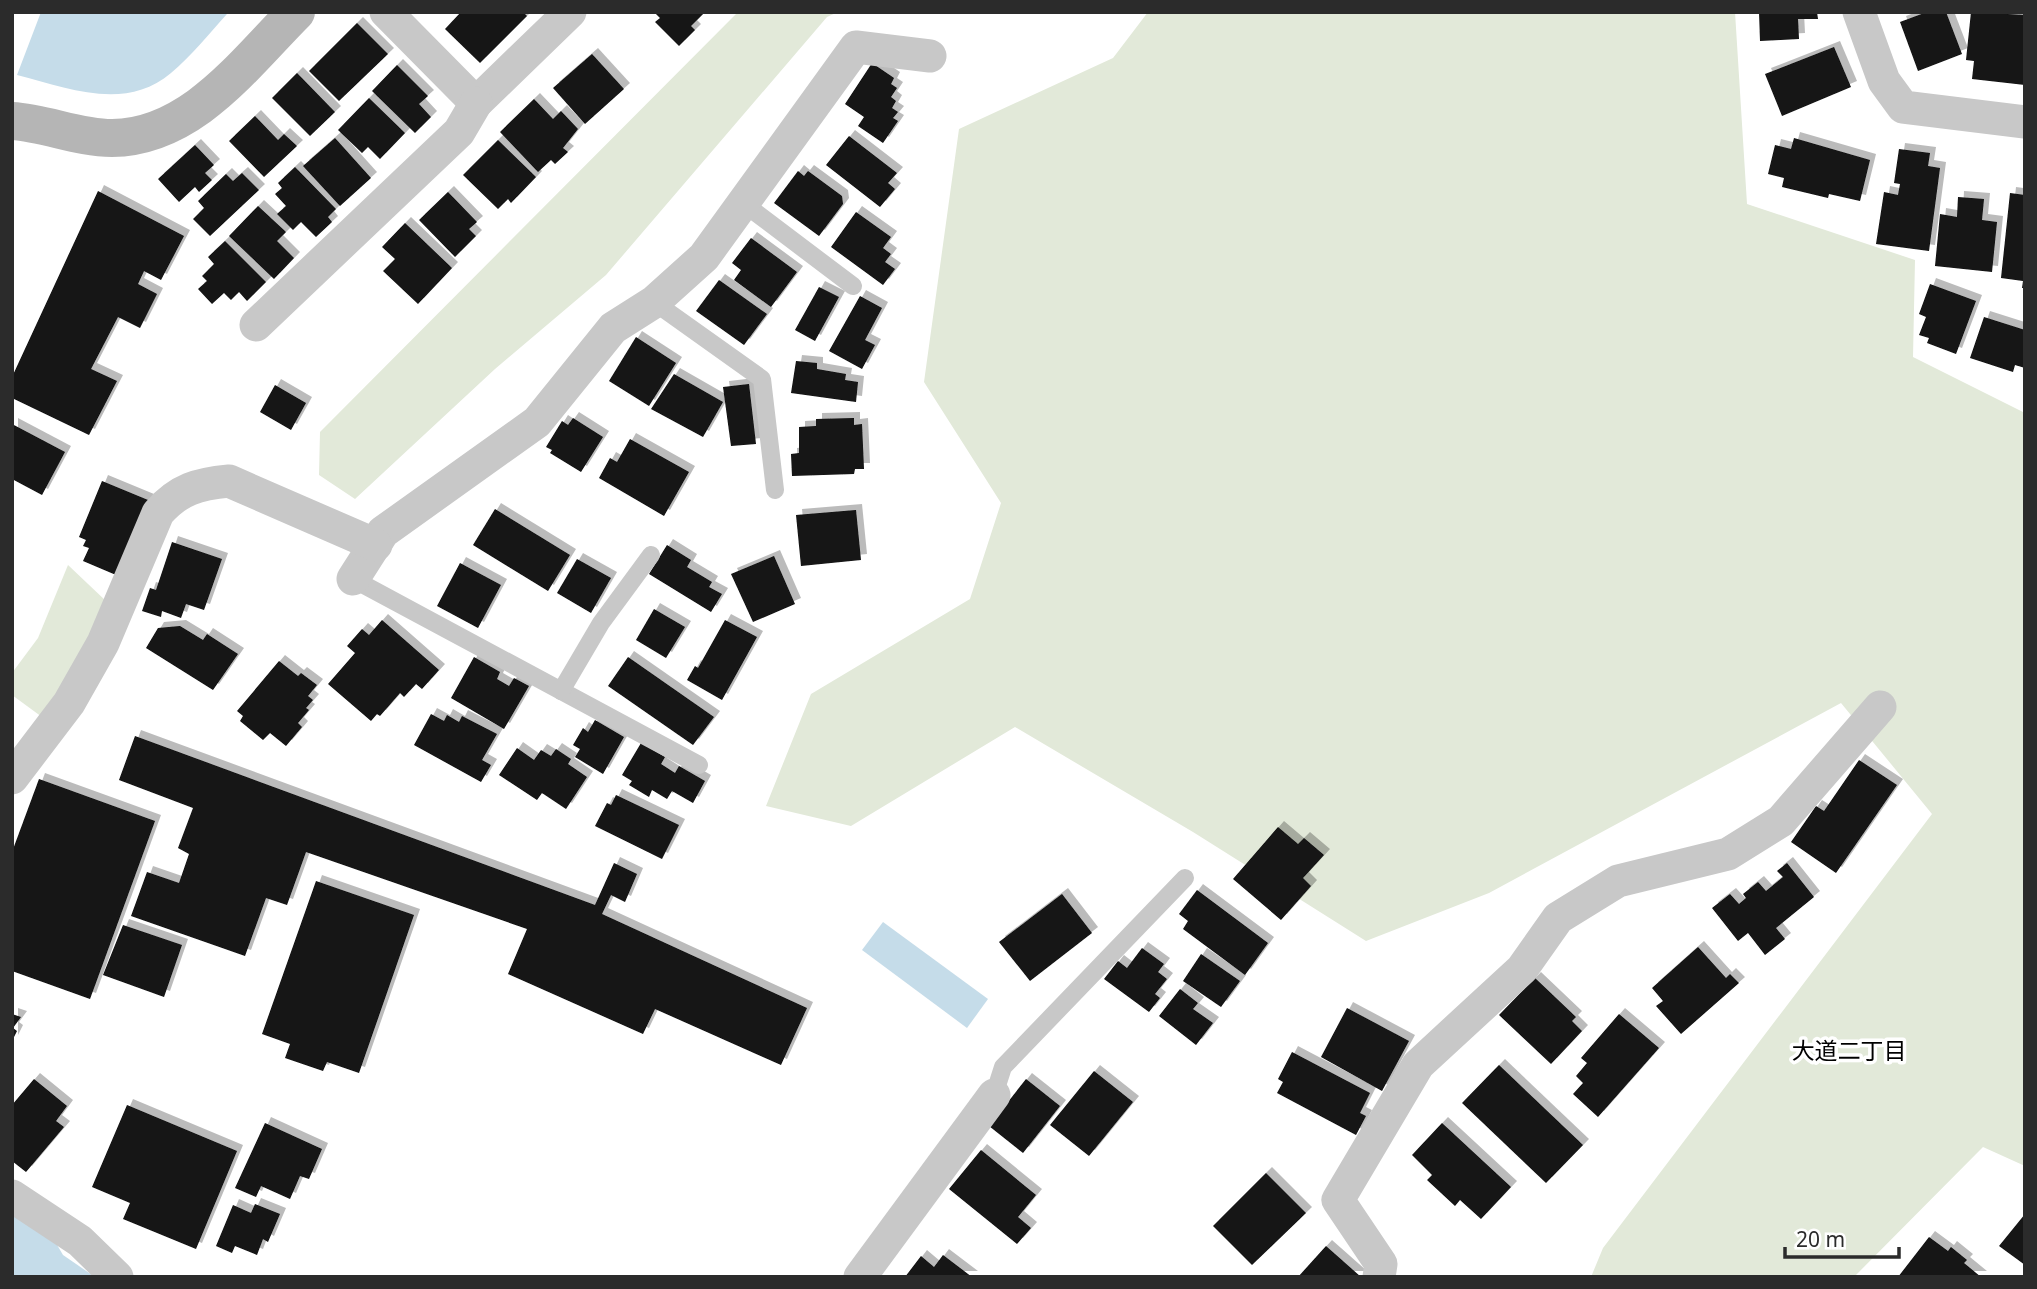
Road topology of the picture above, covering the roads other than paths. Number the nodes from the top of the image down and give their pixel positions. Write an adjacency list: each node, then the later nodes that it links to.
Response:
1 (296, 12): 7 (street)
2 (386, 12): 6 (street)
3 (569, 12): 6 (street)
4 (1859, 12): 8 (street)
5 (930, 56): 9 (street)
6 (476, 103): 12 (street)
7 (12, 121)
8 (2025, 122)
9 (743, 203): 10 (lane); 11 (street)
10 (853, 286)
11 (654, 302): 13 (lane); 14 (street)
12 (256, 325)
13 (775, 489)
14 (376, 545): 16 (street); 20 (street)
15 (651, 555): 17 (lane)
16 (352, 579): 17 (lane)
17 (561, 691): 19 (lane)
18 (1880, 707): 26 (street)
19 (699, 765)
20 (12, 778)
21 (1185, 878): 22 (lane)
22 (994, 1095): 25 (street)
23 (12, 1196): 24 (street)
24 (117, 1277)
25 (860, 1277)
26 (1379, 1277)

